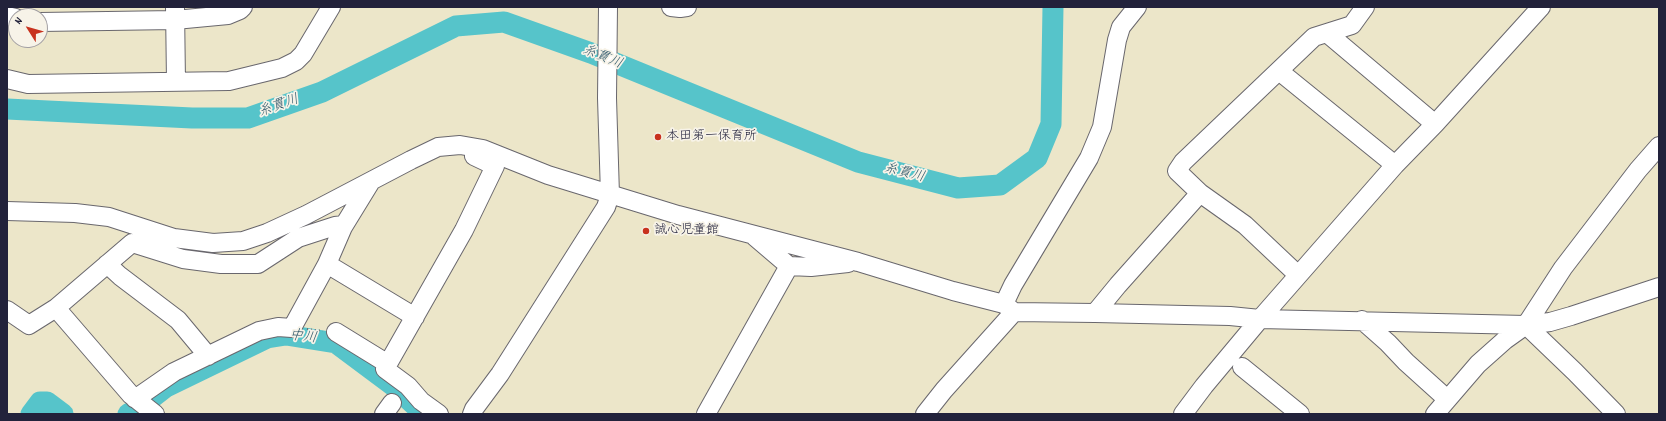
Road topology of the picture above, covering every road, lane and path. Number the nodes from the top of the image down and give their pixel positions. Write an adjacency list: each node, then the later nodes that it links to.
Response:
1 (243, 7): 9 (street)
2 (331, 7): 15 (street)
3 (608, 7): 22 (street)
4 (671, 7): 5 (street)
5 (687, 7)
6 (1137, 7): 33 (street)
7 (1365, 7): 12 (street)
8 (1541, 7): 16 (street)
9 (175, 13): 10 (street); 15 (street)
10 (115, 14): 11 (street)
11 (48, 21)
12 (1327, 33): 13 (street); 16 (street)
13 (1279, 71): 19 (street); 21 (street)
14 (7, 79): 15 (street)
15 (176, 82)
16 (1435, 124): 19 (street)
17 (1659, 146): 39 (street)
18 (470, 147): 20 (street); 22 (street); 36 (street)
19 (1395, 165): 30 (street)
20 (370, 182): 23 (street); 24 (street)
21 (1200, 193): 30 (street); 35 (street)
22 (610, 195): 25 (street); 49 (street)
23 (7, 211)
24 (344, 225): 27 (street); 28 (street)
25 (750, 234): 26 (street); 29 (street)
26 (858, 262): 29 (street); 33 (street)
27 (107, 264): 32 (street); 42 (street)
28 (327, 264): 36 (street); 40 (street)
29 (789, 266): 50 (street)
30 (1298, 275): 37 (street)
31 (1659, 287): 39 (street)
32 (56, 308): 34 (street); 45 (street)
33 (1009, 308): 35 (street); 51 (street)
34 (7, 310)
35 (1095, 312): 37 (street)
36 (415, 318): 43 (street)
37 (1260, 319): 38 (street); 52 (street)
38 (1362, 320): 39 (street); 46 (street)
39 (1526, 325): 46 (street); 55 (street)
40 (292, 328): 41 (path); 42 (street)
41 (336, 332): 43 (street)
42 (208, 356): 45 (street)
43 (388, 364): 48 (street)
44 (1242, 367): 53 (street)
45 (135, 399): 47 (street)
46 (1447, 399): 54 (street)
47 (155, 414)
48 (439, 414)
49 (472, 414)
50 (706, 414)
51 (925, 414)
52 (1183, 414)
53 (1300, 414)
54 (1435, 414)
55 (1616, 414)

